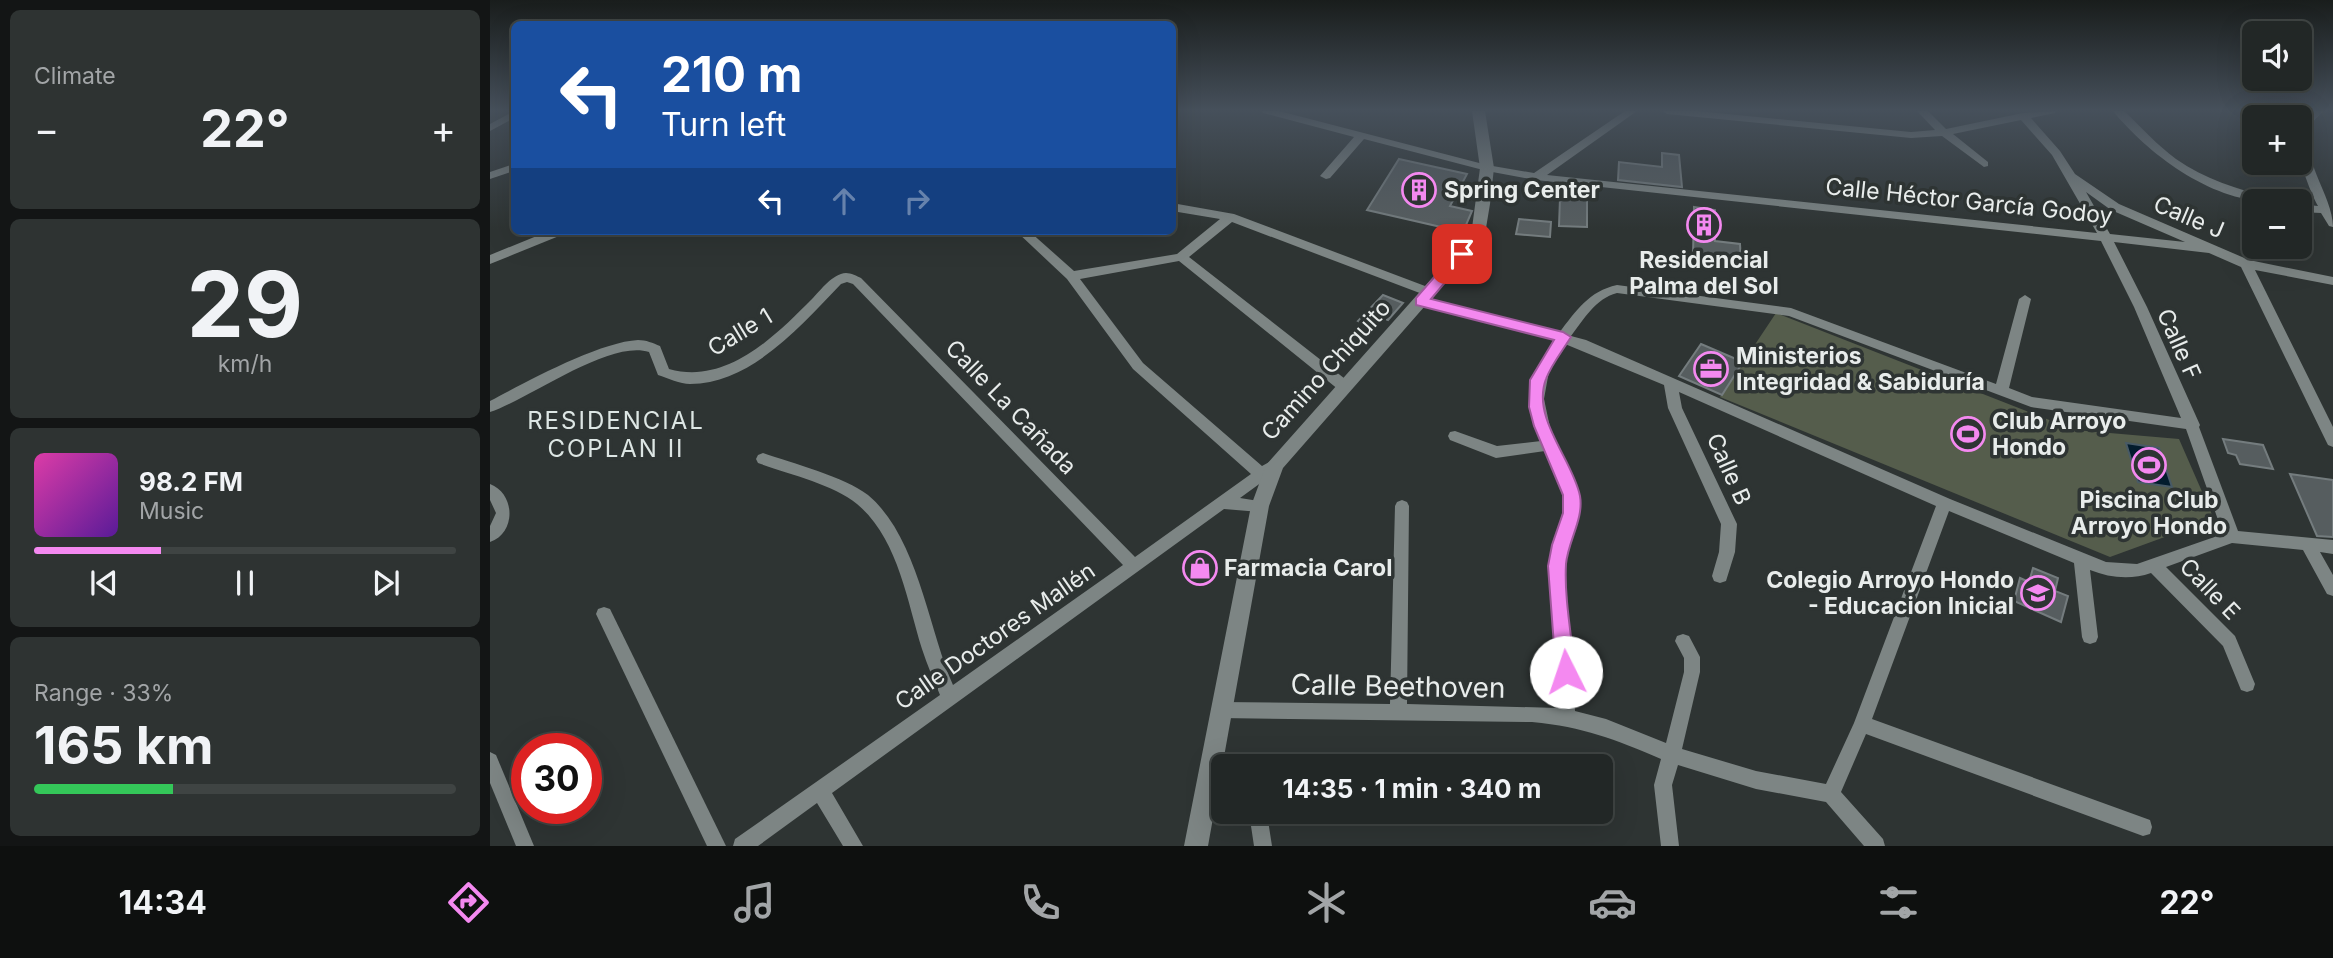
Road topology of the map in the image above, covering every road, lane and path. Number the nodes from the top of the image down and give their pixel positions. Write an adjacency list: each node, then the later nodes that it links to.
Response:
1 (1348, 150): 13 (street)
2 (1418, 150): 11 (street, Calle Héctor García Godoy)
3 (1484, 150): 11 (main road, Camino Chiquito)
4 (1575, 150): 15 (street)
5 (1967, 150): 9 (street)
6 (2053, 150): 14 (street, Calle J)
7 (2158, 150): 16 (street)
8 (2307, 150): 19 (street)
9 (1984, 164)
10 (511, 168): 12 (street)
11 (1487, 168): 15 (street, Calle Héctor García Godoy); 32 (main road, Camino Chiquito)
12 (490, 176)
13 (1326, 176)
14 (2071, 176): 24 (street, Calle F); 25 (street, Calle J)
15 (1536, 177): 24 (street, Calle Héctor García Godoy)
16 (2242, 194)
17 (1176, 207): 20 (street)
18 (2312, 209): 19 (street)
19 (2324, 210): 21 (street)
20 (1230, 217): 26 (street); 32 (street)
21 (2333, 223)
22 (550, 235): 27 (street)
23 (1026, 235): 29 (street)
24 (2108, 237): 25 (street, Calle Héctor García Godoy); 39 (street, Calle F)
25 (2213, 249): 28 (street, Calle J)
26 (1181, 257): 29 (street); 36 (street)
27 (490, 260)
28 (2246, 264): 31 (street, Calle J); 41 (street)
29 (1071, 276): 44 (street)
30 (857, 281): 38 (street, Calle 1); 55 (street, Calle La Cañada)
31 (2333, 281)
32 (1425, 297): 34 (street); 36 (main road, Camino Chiquito)
33 (2025, 299): 37 (street)
34 (1563, 337): 35 (street); 37 (street); 42 (street)
35 (1671, 384): 47 (street); 57 (street, Calle B)
36 (1344, 386): 44 (main road, Camino Chiquito)
37 (2001, 392): 39 (street)
38 (490, 407)
39 (2193, 425): 51 (street, Calle F)
40 (1455, 436): 42 (street)
41 (2333, 440)
42 (1550, 445): 66 (street)
43 (763, 459): 63 (street)
44 (1268, 470): 46 (street, Calle Doctores Mallén); 48 (main road, Camino Chiquito)
45 (490, 490): 50 (street)
46 (1221, 503): 48 (street); 55 (street, Calle Doctores Mallén)
47 (1945, 503): 54 (street); 67 (street)
48 (1260, 506): 64 (main road, Camino Chiquito)
49 (1402, 506): 65 (street)
50 (490, 536)
51 (2232, 537): 52 (street); 56 (street)
52 (2307, 544): 53 (street); 58 (street)
53 (2333, 547)
54 (2081, 561): 56 (street); 60 (street)
55 (1133, 565): 63 (street, Calle Doctores Mallén)
56 (2155, 566): 62 (street, Calle E)
57 (1720, 576)
58 (2333, 589)
59 (604, 614): 78 (street)
60 (2090, 637)
61 (1683, 640): 68 (street)
62 (2247, 684)
63 (949, 695): 70 (street, Calle Doctores Mallén)
64 (1220, 710): 65 (street, Calle Beethoven); 73 (main road, Camino Chiquito)
65 (1398, 713): 66 (street, Calle Beethoven)
66 (1567, 717): 68 (street, Calle Beethoven)
67 (1863, 724): 71 (street); 76 (street)
68 (1670, 754): 71 (street, Calle Beethoven); 83 (street)
69 (490, 761): 72 (street)
70 (819, 789): 79 (street, Calle Doctores Mallén); 80 (street)
71 (1831, 794): 84 (street)
72 (497, 799): 77 (street)
73 (1204, 803): 74 (street); 81 (main road, Camino Chiquito)
74 (1211, 804)
75 (1260, 824): 82 (street)
76 (2143, 827)
77 (525, 846)
78 (717, 846)
79 (743, 846)
80 (854, 846)
81 (1196, 846)
82 (1263, 846)
83 (1670, 846)
84 (1876, 846)

